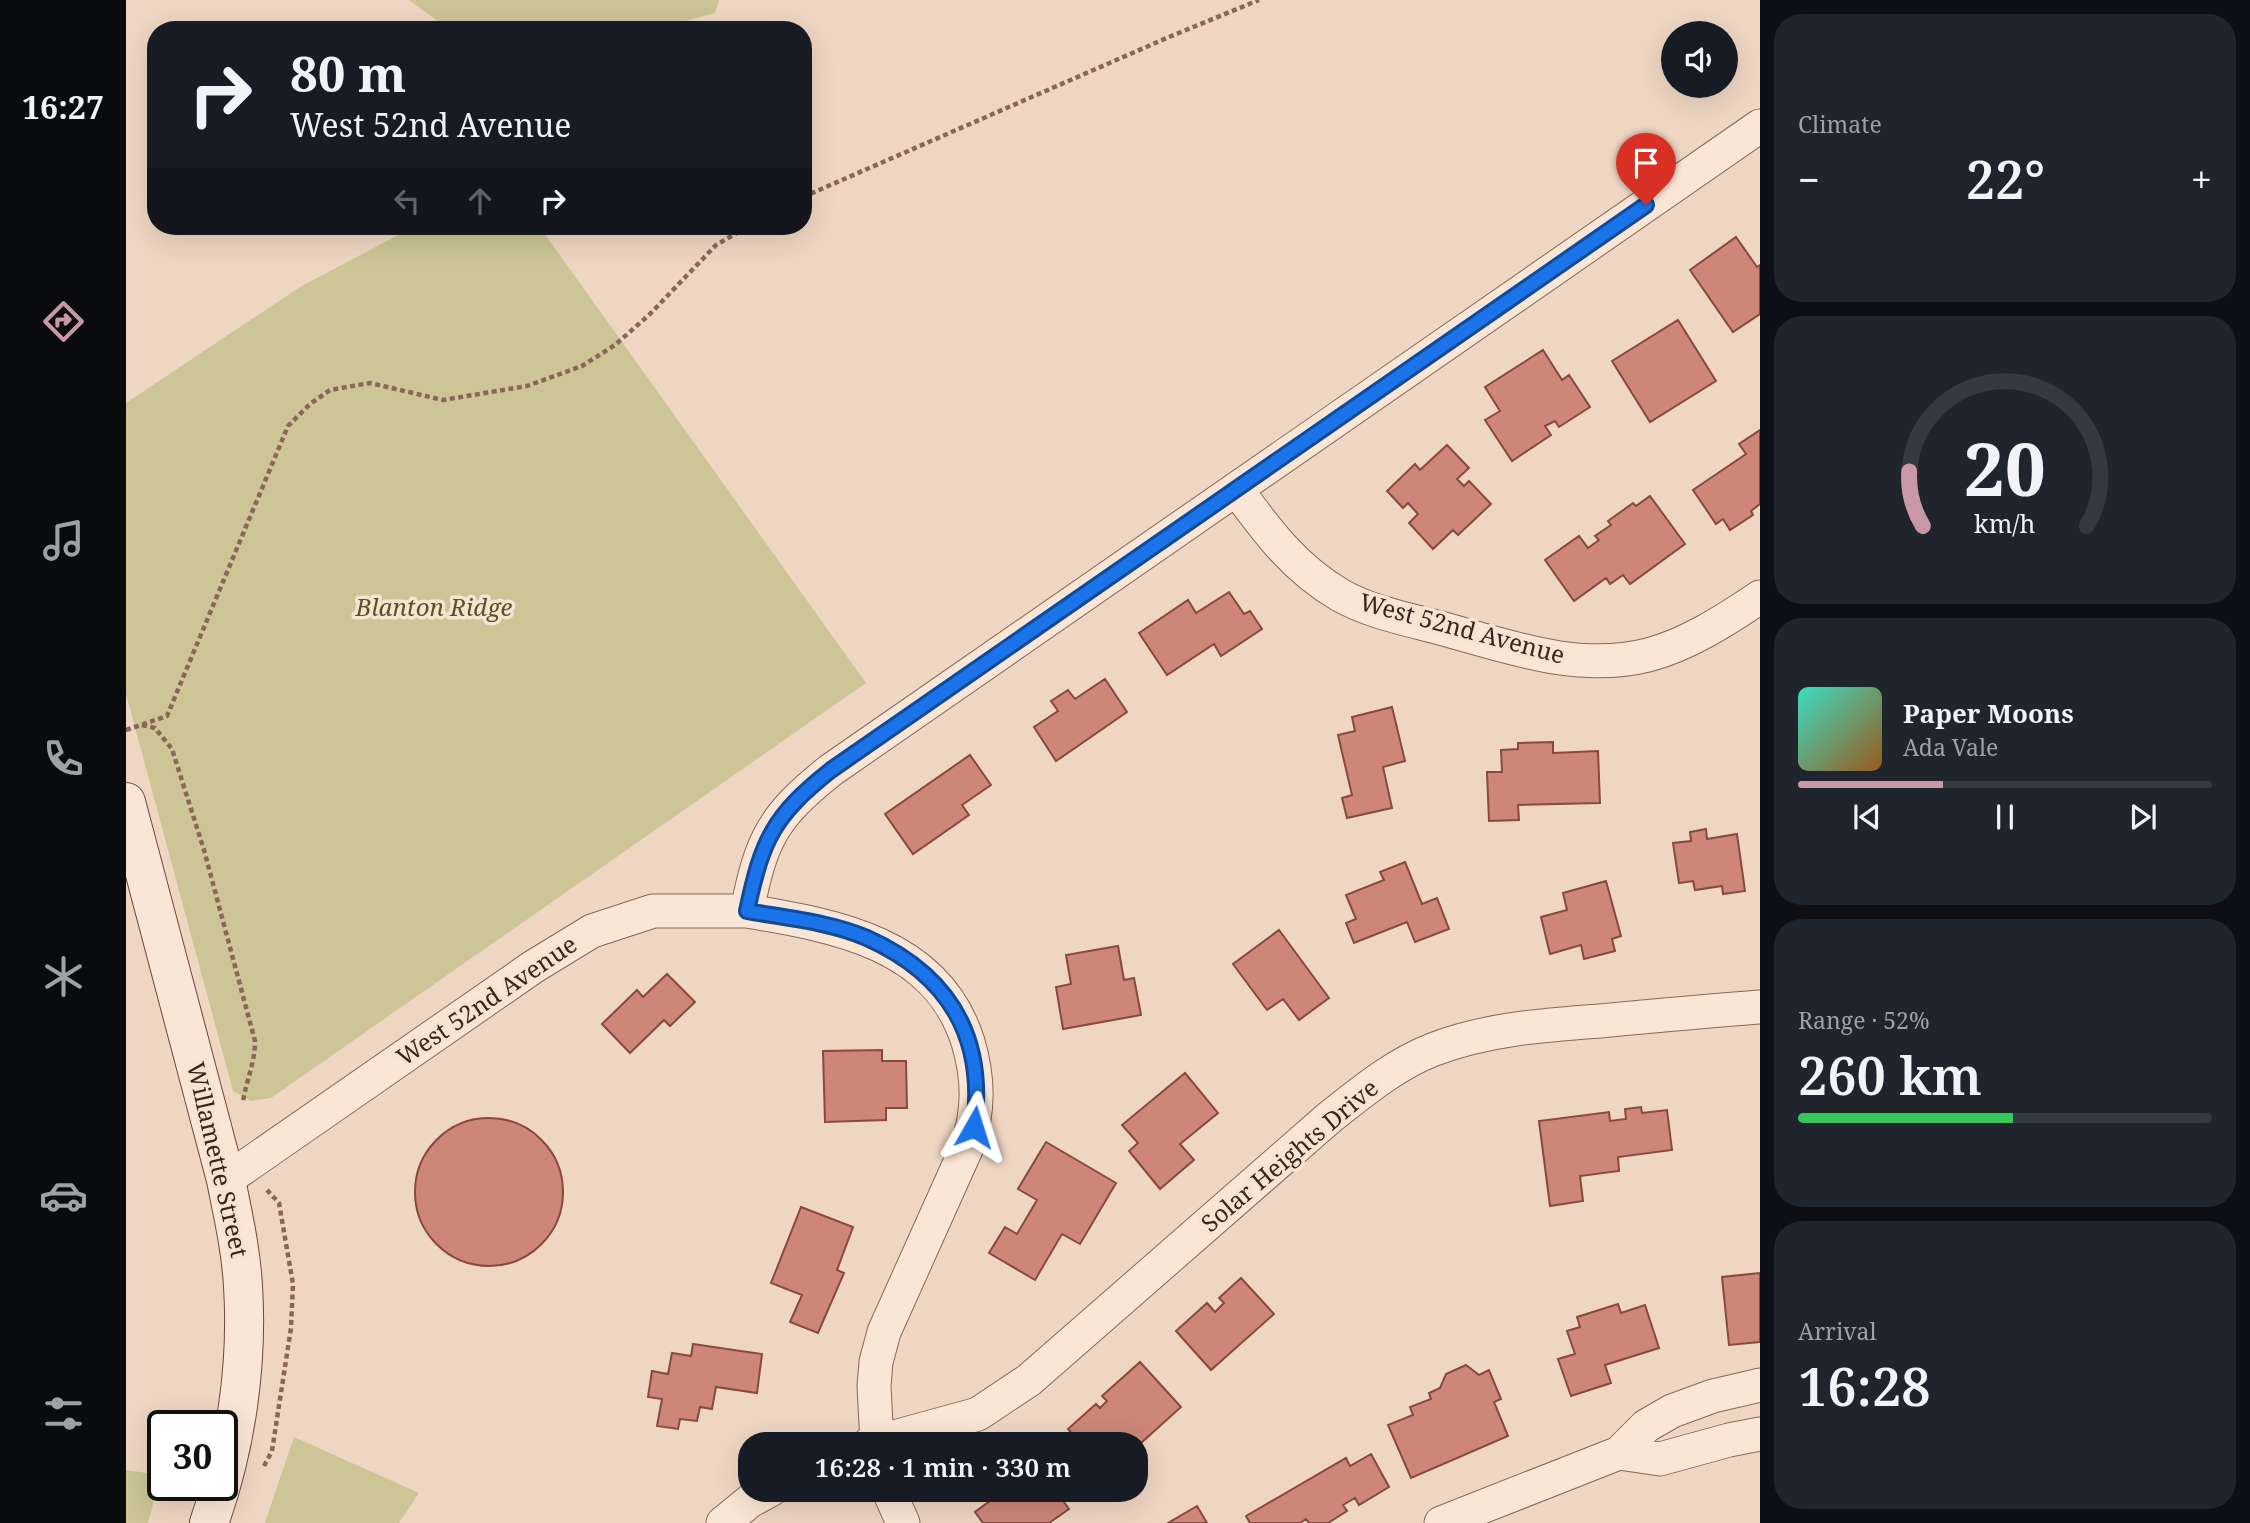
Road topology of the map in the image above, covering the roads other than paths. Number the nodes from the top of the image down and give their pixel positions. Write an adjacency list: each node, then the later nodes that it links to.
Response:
1 (1760, 126): 2 (street)
2 (1237, 490): 3 (street, West 52nd Avenue); 5 (street)
3 (1760, 597)
4 (126, 802): 7 (main road, Willamette Street)
5 (747, 911): 7 (street, West 52nd Avenue); 9 (street, Solar Heights Drive)
6 (1760, 1007): 10 (street, Solar Heights Drive)
7 (226, 1180): 15 (main road, Willamette Street)
8 (1760, 1385): 12 (street)
9 (874, 1432)
10 (913, 1432)
11 (1760, 1434): 12 (street)
12 (1619, 1453): 18 (street)
13 (749, 1502): 16 (street)
14 (894, 1502): 17 (street)
15 (209, 1523)
16 (723, 1523)
17 (903, 1523)
18 (1441, 1523)

